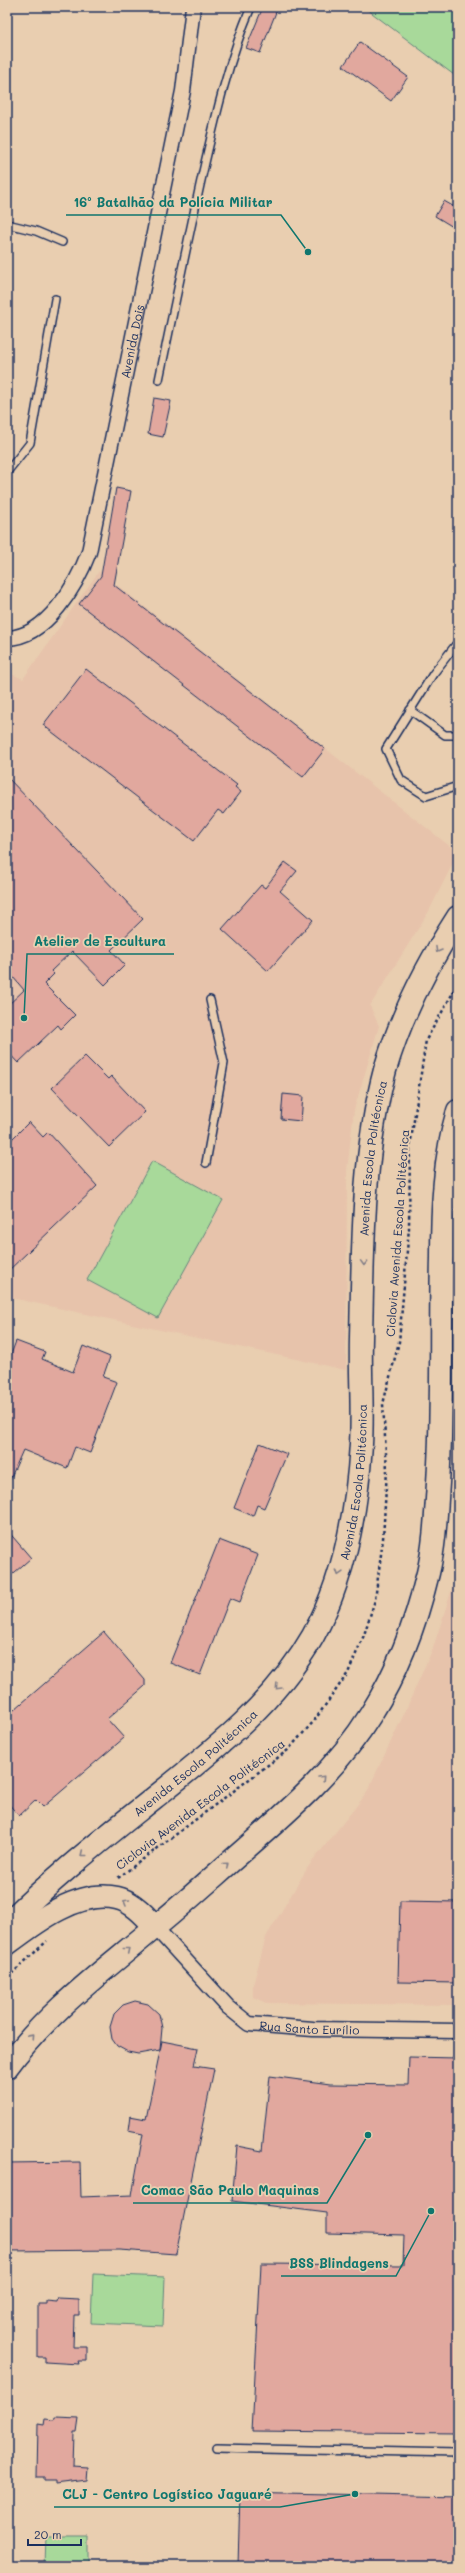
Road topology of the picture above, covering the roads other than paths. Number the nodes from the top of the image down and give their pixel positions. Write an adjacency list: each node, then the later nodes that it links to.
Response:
1 (193, 7): 8 (street, Avenida Dois)
2 (251, 7): 6 (lane)
3 (7, 224): 4 (lane)
4 (62, 242)
5 (55, 299): 7 (lane)
6 (159, 380)
7 (7, 472)
8 (7, 638)
9 (458, 642): 10 (lane)
10 (410, 710): 11 (lane); 12 (lane)
11 (458, 735)
12 (458, 786)
13 (458, 917): 17 (highway, Avenida Escola Politécnica, one-way to 17)
14 (210, 1000): 16 (lane)
15 (458, 1111): 18 (highway, one-way to 15)
16 (206, 1163)
17 (7, 1924)
18 (155, 1927): 19 (highway, one-way to 19); 20 (street, Rua Santo Eurílio); 21 (highway, one-way to 18)
19 (7, 1944)
20 (458, 2031)
21 (7, 2067)
22 (217, 2448): 23 (lane)
23 (458, 2453)

